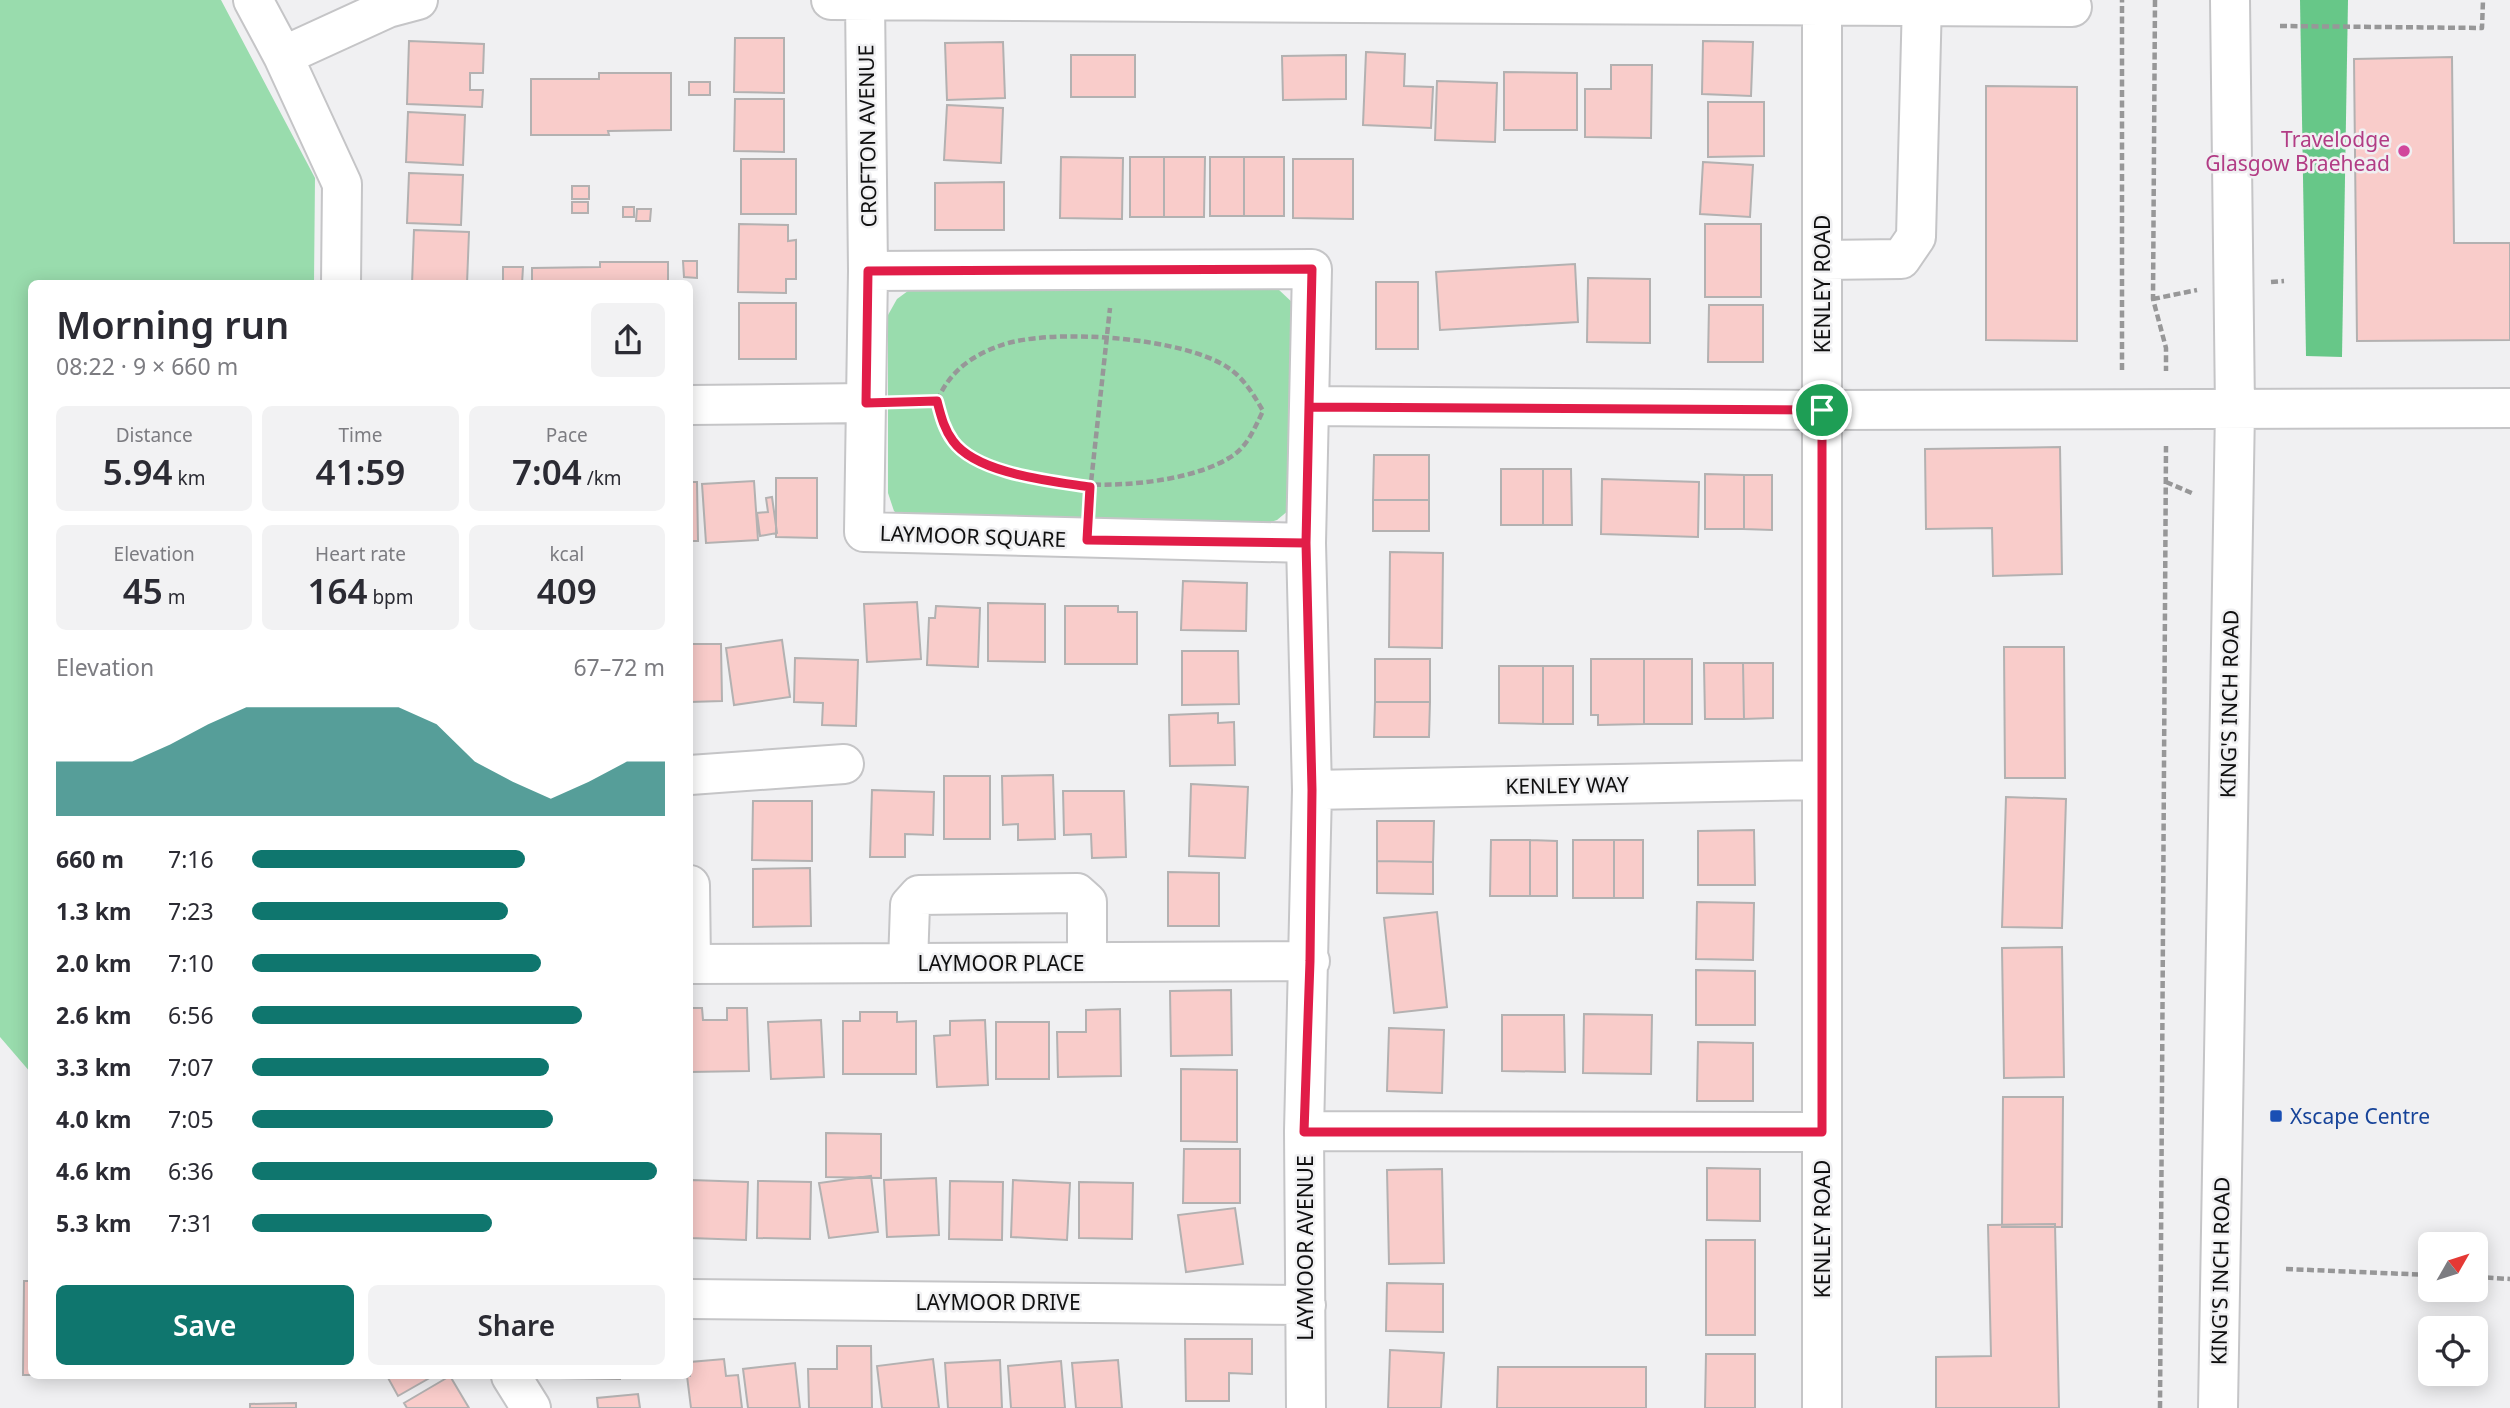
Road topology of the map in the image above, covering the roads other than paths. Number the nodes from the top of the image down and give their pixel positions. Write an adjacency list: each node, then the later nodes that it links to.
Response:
1 (253, 0): 9 (street)
2 (418, 0): 9 (street)
3 (831, 0): 4 (street)
4 (865, 0): 6 (street); 11 (street, CROFTON AVENUE)
5 (2230, 0): 17 (street, KING'S INCH ROAD)
6 (1822, 3): 7 (street); 10 (street, KENLEY ROAD)
7 (1922, 3): 8 (street); 10 (street)
8 (2072, 7)
9 (283, 56): 12 (street)
10 (1822, 260): 18 (street, KENLEY ROAD)
11 (868, 271): 13 (street, LAYMOOR SQUARE); 15 (street)
12 (341, 280)
13 (866, 403): 14 (street); 19 (street, LAYMOOR SQUARE)
14 (693, 405)
15 (1309, 407): 18 (street); 19 (street)
16 (2510, 408): 17 (street)
17 (2235, 409): 18 (street); 36 (street, KING'S INCH ROAD)
18 (1822, 410): 22 (street, KENLEY ROAD)
19 (1306, 543): 23 (street, LAYMOOR AVENUE)
20 (844, 764): 21 (street)
21 (693, 775)
22 (1822, 780): 23 (street, KENLEY WAY); 29 (street, KENLEY ROAD)
23 (1312, 790): 24 (street, LAYMOOR AVENUE)
24 (1310, 961): 25 (street, LAYMOOR PLACE); 28 (street, LAYMOOR AVENUE)
25 (1087, 962): 26 (street, LAYMOOR PLACE); 26 (street)
26 (908, 963): 27 (street, LAYMOOR PLACE)
27 (693, 964)
28 (1304, 1132): 29 (street); 31 (street, LAYMOOR AVENUE)
29 (1822, 1132): 35 (street, KENLEY ROAD)
30 (693, 1299): 31 (street, LAYMOOR DRIVE)
31 (1306, 1304): 34 (street, LAYMOOR AVENUE)
32 (513, 1379): 33 (street)
33 (531, 1408)
34 (1306, 1408)
35 (1822, 1408)
36 (2218, 1408)

